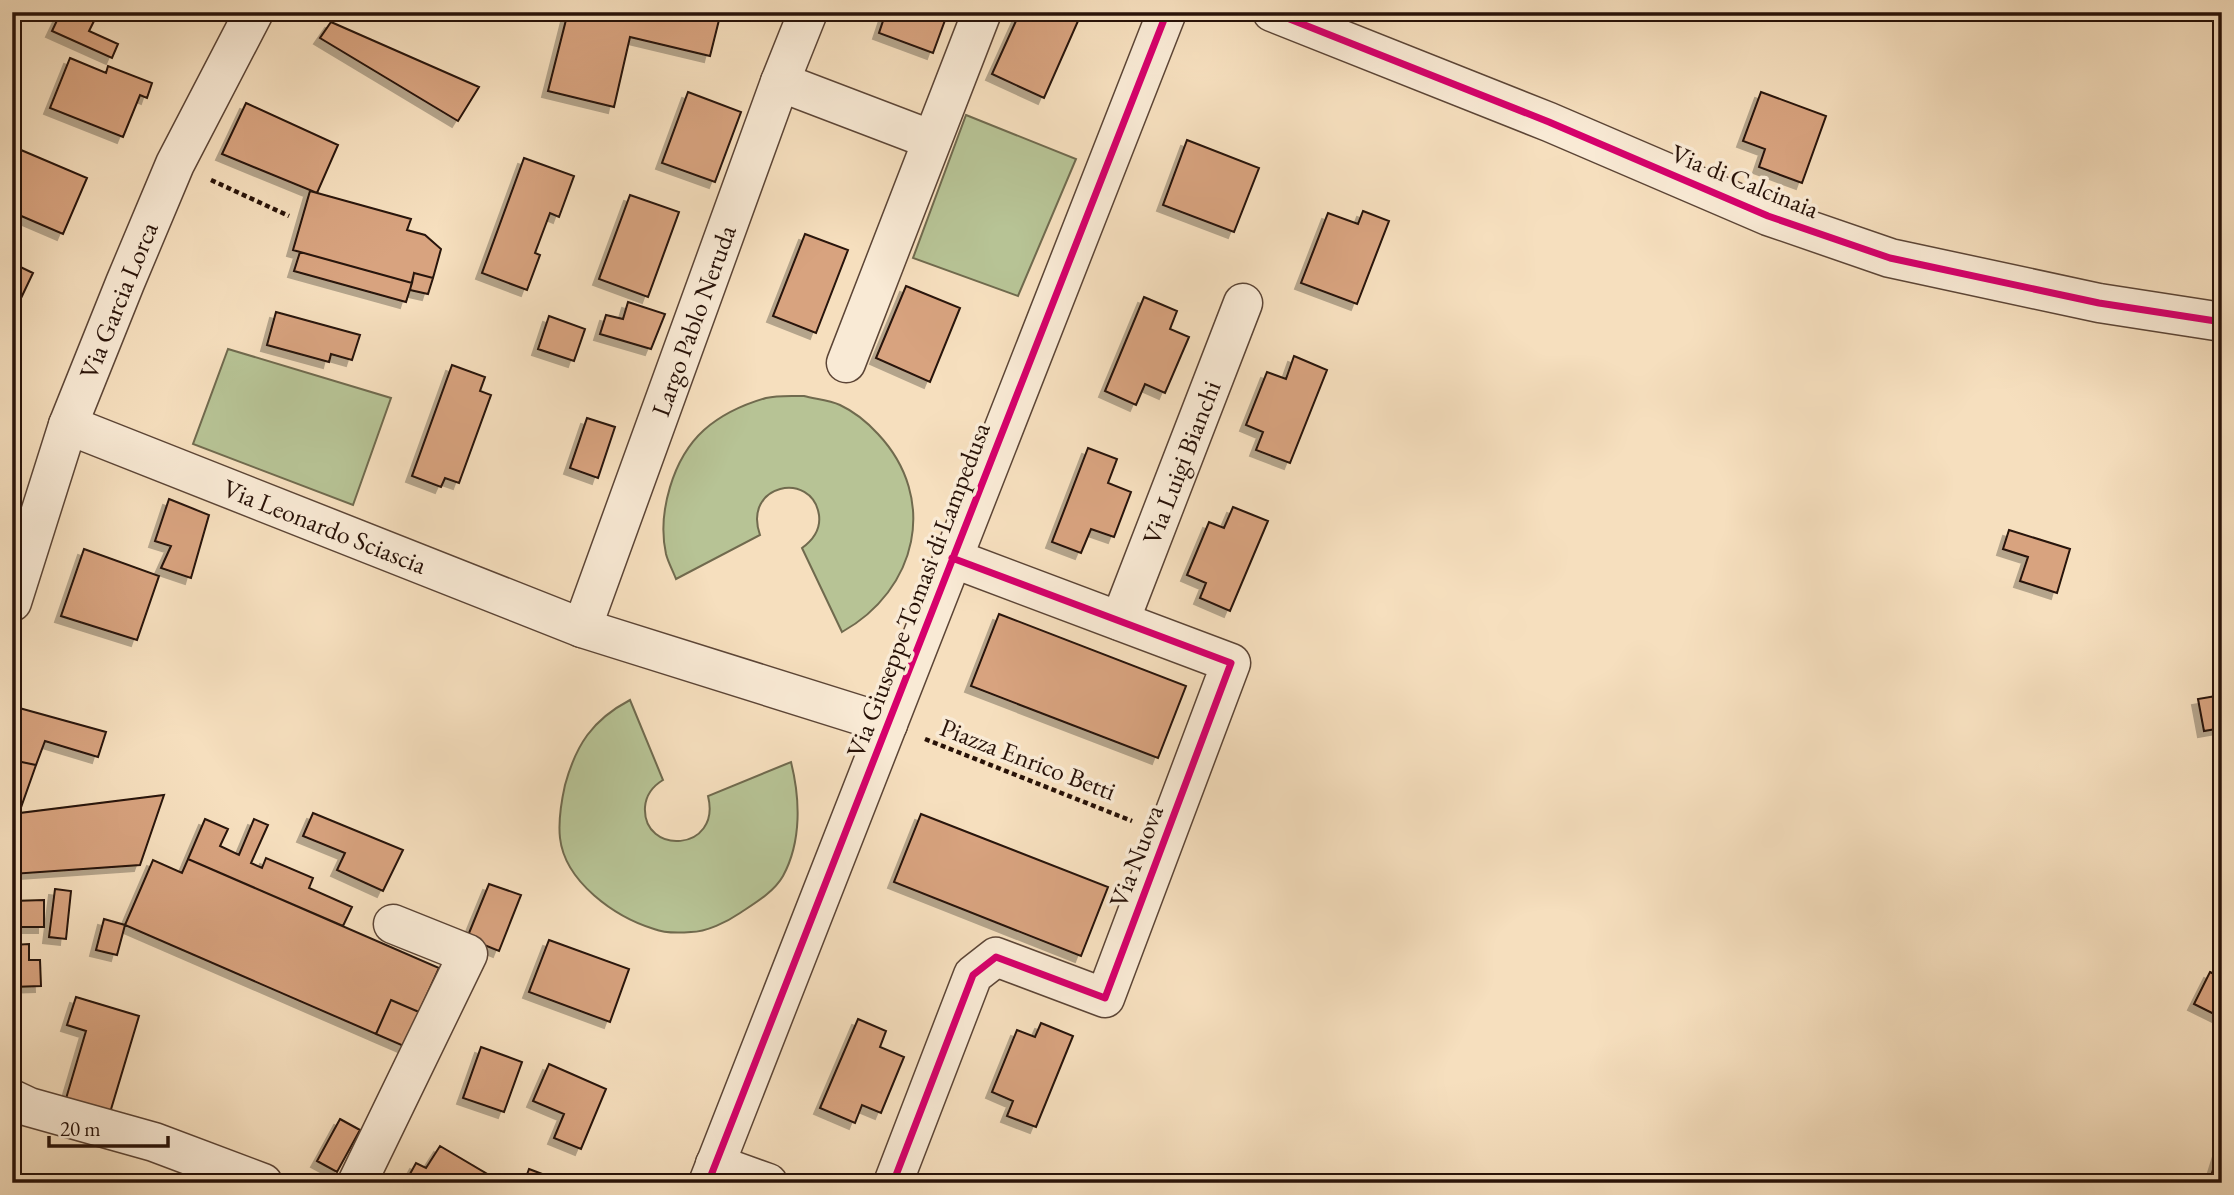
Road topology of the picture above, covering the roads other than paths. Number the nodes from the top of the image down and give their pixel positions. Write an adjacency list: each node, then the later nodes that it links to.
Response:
1 (254, 12): 11 (street, Via Garcia Lorca)
2 (807, 12): 6 (street, Largo Pablo Neruda)
3 (982, 12): 7 (street)
4 (1167, 12): 12 (street, Via Giuseppe Tomasi di Lampedusa)
5 (1272, 12): 9 (street, Via di Calcinaia)
6 (780, 82): 7 (street); 15 (street, Largo Pablo Neruda)
7 (932, 140): 10 (street)
8 (1243, 303): 14 (street, Via Luigi Bianchi)
9 (2222, 322)
10 (846, 363)
11 (68, 425): 13 (street, Via Garcia Lorca); 15 (street, Via Leonardo Sciascia)
12 (953, 558): 14 (street, Via Nuova); 16 (street, Via Giuseppe Tomasi di Lampedusa)
13 (12, 602)
14 (1120, 621): 23 (street, Via Nuova)
15 (582, 628): 16 (street, Via Leonardo Sciascia)
16 (901, 730): 19 (street, Via Giuseppe Tomasi di Lampedusa)
17 (393, 924): 21 (street)
18 (12, 1099): 20 (street)
19 (712, 1173): 22 (street)
20 (263, 1183)
21 (357, 1183)
22 (768, 1183)
23 (893, 1183)

